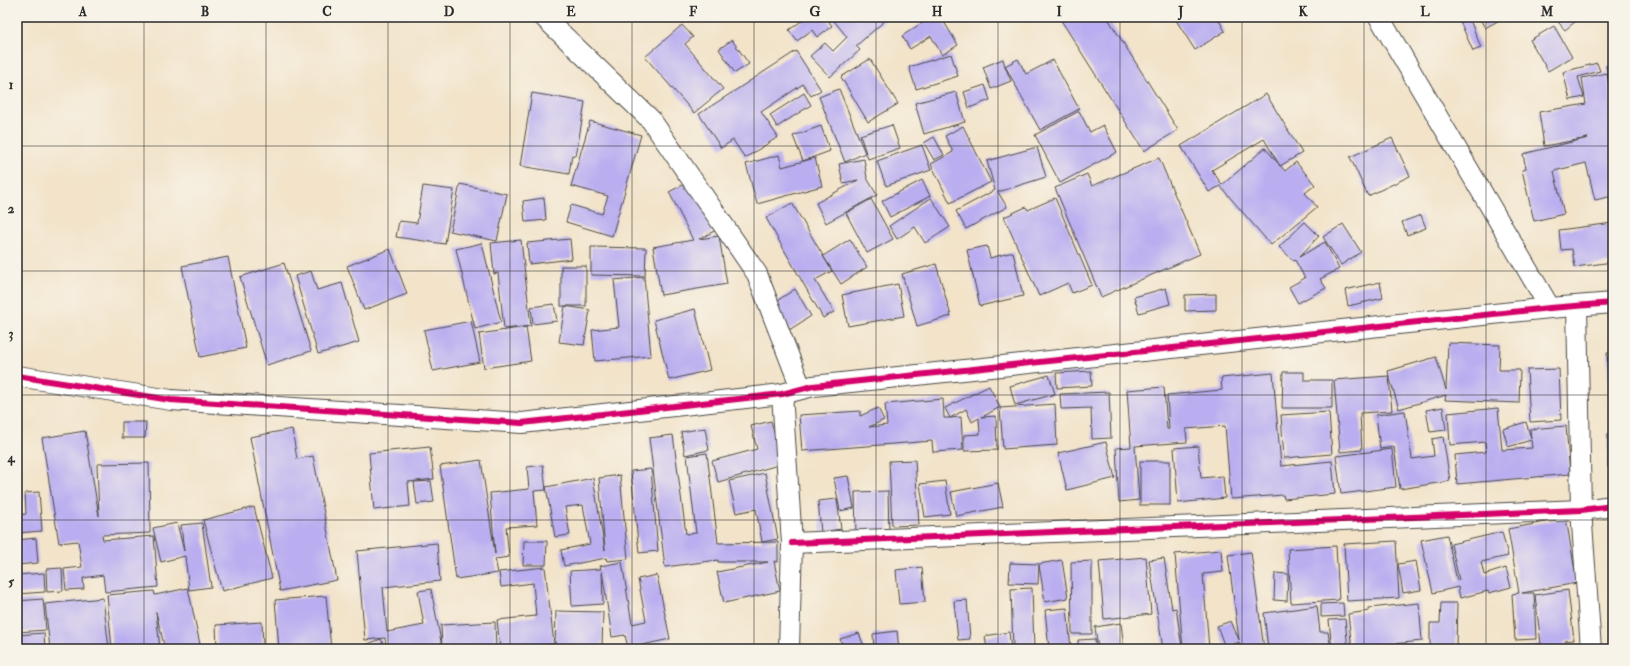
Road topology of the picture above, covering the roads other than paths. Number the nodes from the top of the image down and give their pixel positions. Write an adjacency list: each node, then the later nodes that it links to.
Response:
1 (544, 17): 7 (street)
2 (1379, 17): 5 (street)
3 (1613, 303): 4 (street)
4 (1576, 306): 5 (street); 10 (street)
5 (1550, 308): 7 (street)
6 (17, 376): 8 (street)
7 (801, 388): 8 (street)
8 (782, 394): 11 (street)
9 (1613, 506): 10 (street)
10 (1581, 510): 11 (street); 13 (street)
11 (792, 543): 12 (street)
12 (789, 649)
13 (1591, 649)

